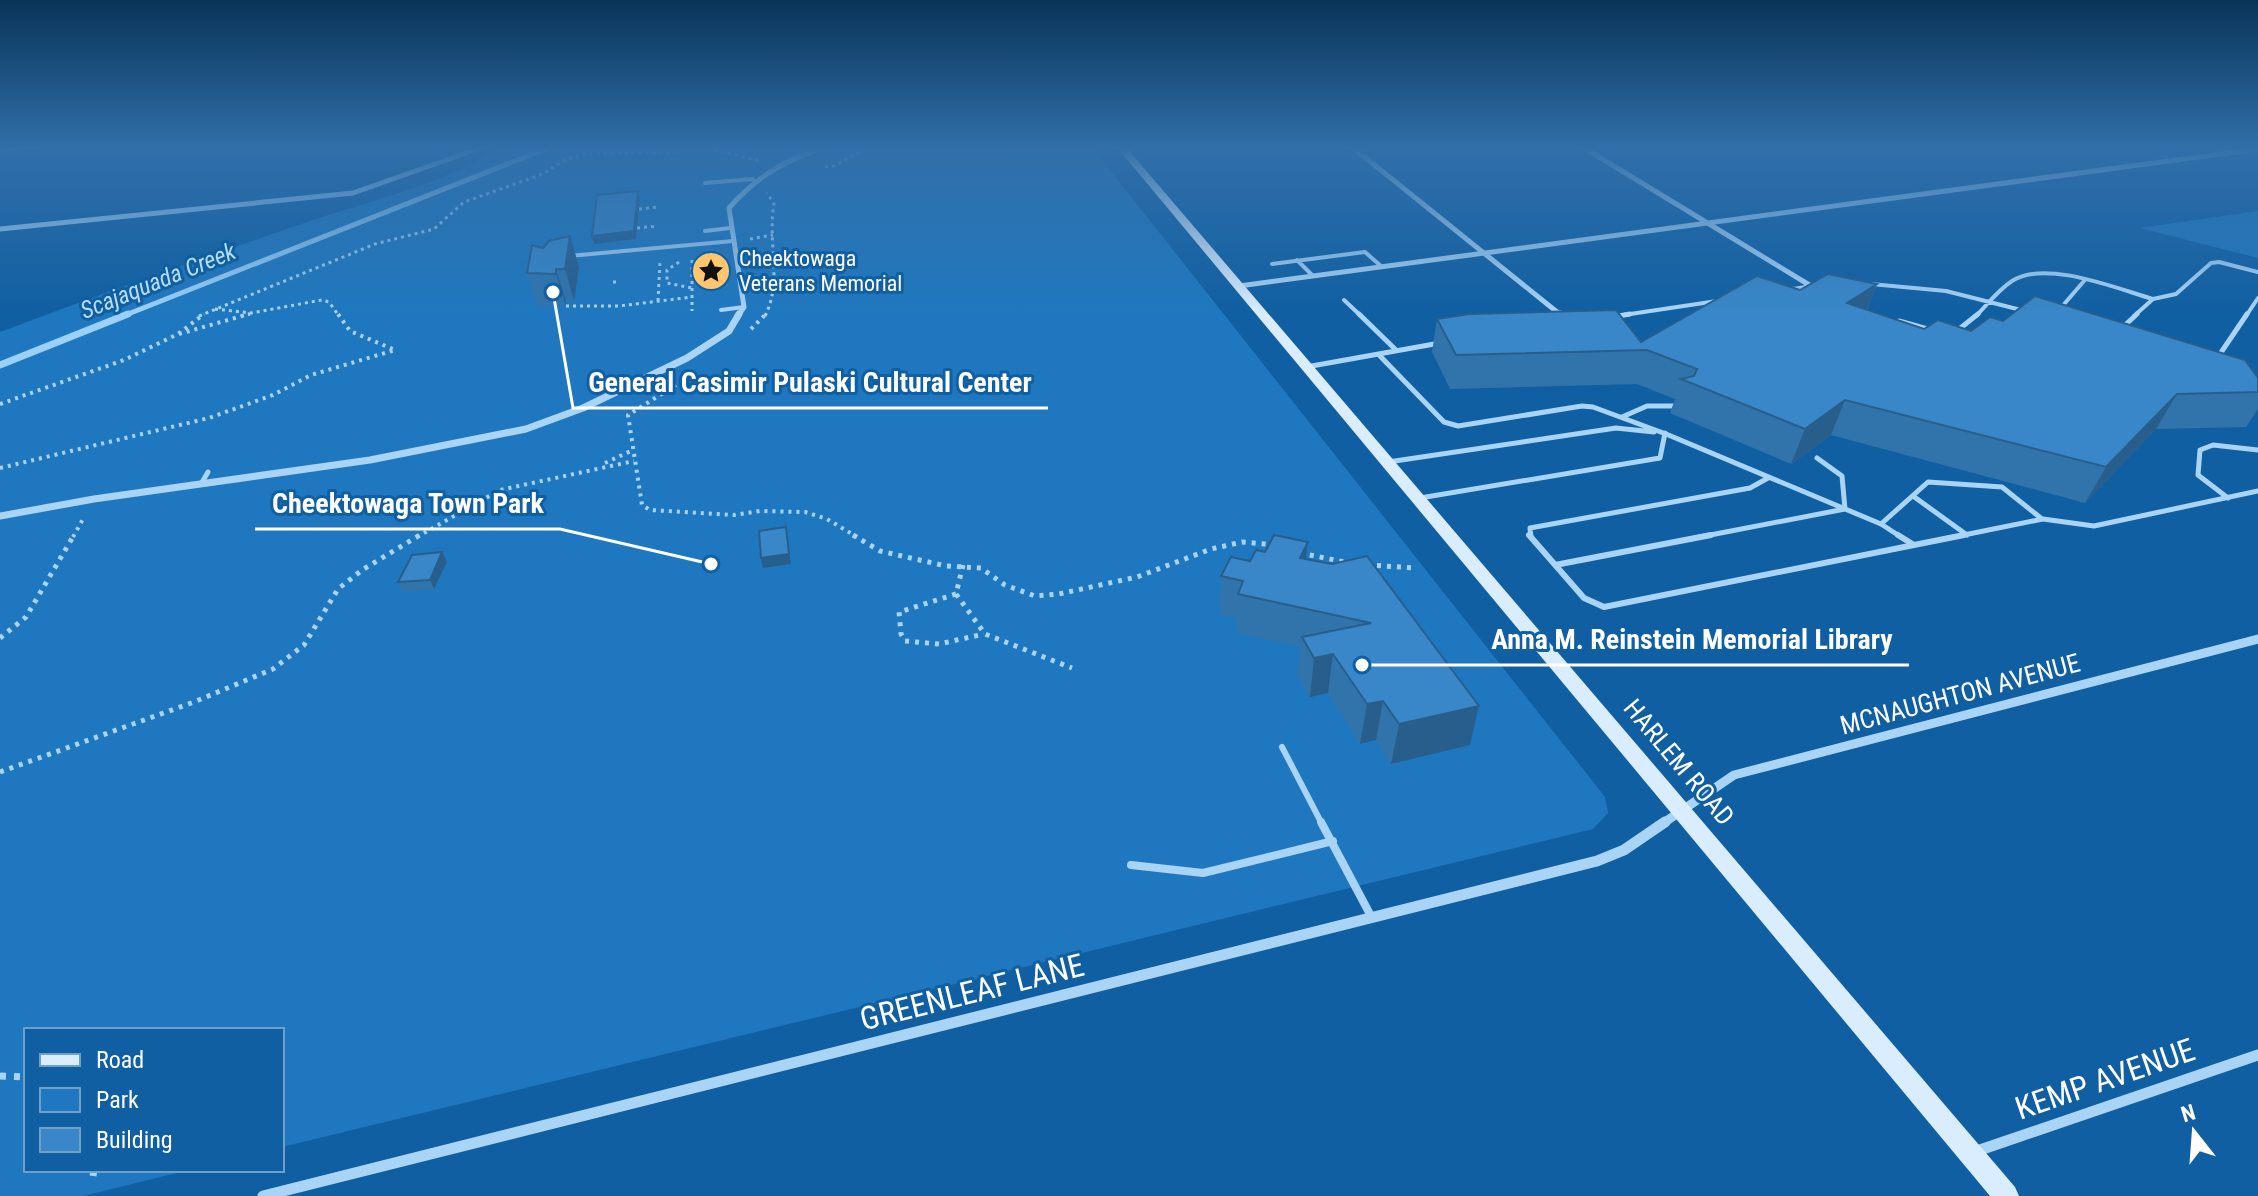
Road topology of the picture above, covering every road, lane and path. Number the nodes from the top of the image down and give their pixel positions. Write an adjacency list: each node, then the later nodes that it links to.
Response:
1 (267, 202): 15 (street)
2 (465, 202): 43 (path)
3 (734, 202): 14 (street)
4 (773, 202): 55 (path)
5 (1167, 202): 29 (main road, HARLEM ROAD)
6 (1420, 202): 19 (street)
7 (1673, 202): 11 (street)
8 (1872, 202): 11 (street)
9 (659, 207): 10 (path)
10 (639, 209)
11 (1710, 224): 19 (street); 30 (street)
12 (658, 226): 13 (path)
13 (637, 228)
14 (730, 228): 16 (lane); 17 (street)
15 (0, 229)
16 (705, 231)
17 (733, 241): 18 (lane); 42 (street)
18 (660, 249): 20 (lane); 39 (path)
19 (1484, 254): 23 (street); 51 (street)
20 (562, 256)
21 (1297, 260): 22 (lane); 23 (lane); 25 (lane)
22 (1272, 264)
23 (1382, 267): 25 (street)
24 (2258, 272): 36 (lane)
25 (1313, 276): 29 (street)
26 (2084, 281): 36 (lane); 40 (lane); 50 (lane)
27 (1869, 284): 40 (lane)
28 (1827, 285): 30 (lane)
29 (1239, 286): 62 (main road, HARLEM ROAD)
30 (1811, 286): 32 (lane); 33 (lane)
31 (692, 288): 31 (path); 34 (path)
32 (1781, 291)
33 (1822, 292)
34 (692, 297): 39 (path); 45 (path)
35 (2258, 298): 61 (lane)
36 (2153, 299): 57 (lane)
37 (1344, 300): 59 (lane)
38 (1721, 300): 49 (lane)
39 (658, 301): 41 (path)
40 (1988, 301): 47 (lane); 54 (lane)
41 (566, 306)
42 (744, 307): 44 (lane); 67 (street)
43 (215, 309): 46 (path); 56 (path)
44 (721, 310)
45 (692, 311)
46 (251, 313): 56 (path); 76 (path)
47 (2038, 315)
48 (1885, 317): 53 (lane)
49 (1601, 319)
50 (2051, 319)
51 (1571, 324): 52 (lane)
52 (1555, 326)
53 (1939, 330)
54 (1949, 330)
55 (748, 331)
56 (178, 334): 65 (path)
57 (2113, 336)
58 (1447, 342): 59 (lane)
59 (1396, 350): 60 (lane)
60 (1380, 356): 62 (lane); 68 (lane)
61 (2217, 359)
62 (1306, 367): 74 (main road, HARLEM ROAD)
63 (680, 383): 70 (path)
64 (574, 401): 67 (lane)
65 (0, 404)
66 (1680, 406): 68 (lane)
67 (583, 408): 79 (street)
68 (1621, 417): 69 (lane)
69 (1666, 434): 74 (lane); 78 (lane); 84 (lane)
70 (633, 450): 73 (path); 75 (path)
71 (2258, 450): 82 (lane)
72 (1817, 458): 85 (lane)
73 (634, 461): 75 (path); 94 (path)
74 (1385, 462): 84 (main road, HARLEM ROAD)
75 (600, 466): 104 (path)
76 (0, 468)
77 (208, 472): 79 (lane)
78 (1768, 478): 85 (lane); 96 (lane)
79 (201, 484): 83 (street)
80 (2258, 491): 82 (lane)
81 (1913, 496): 87 (lane); 88 (lane); 89 (lane)
82 (2228, 498): 87 (lane)
83 (94, 499): 86 (street); 100 (path)
84 (1415, 499): 105 (main road, HARLEM ROAD)
85 (1845, 509): 88 (lane); 96 (lane)
86 (0, 516)
87 (2043, 519): 89 (lane)
88 (1881, 524): 90 (lane)
89 (1967, 535): 90 (lane)
90 (1914, 545): 96 (lane)
91 (1283, 547): 94 (path)
92 (1296, 551): 93 (path)
93 (1350, 563)
94 (963, 565): 98 (path)
95 (1364, 565): 97 (path)
96 (1555, 565)
97 (1416, 568)
98 (956, 594): 99 (path); 99 (path)
99 (985, 634): 102 (path)
100 (0, 638)
101 (2258, 639): 105 (street, MCNAUGHTON AVENUE)
102 (1072, 668)
103 (1282, 747): 106 (lane)
104 (0, 772)
105 (1681, 811): 108 (street, GREENLEAF LANE); 112 (main road, HARLEM ROAD)
106 (1333, 841): 107 (lane); 108 (lane)
107 (1131, 865)
108 (1372, 918): 113 (street, GREENLEAF LANE)
109 (2258, 1055): 112 (street, KEMP AVENUE)
110 (0, 1076): 111 (path)
111 (24, 1077)
112 (1970, 1153): 114 (main road, HARLEM ROAD)
113 (263, 1196)
114 (2006, 1196)

